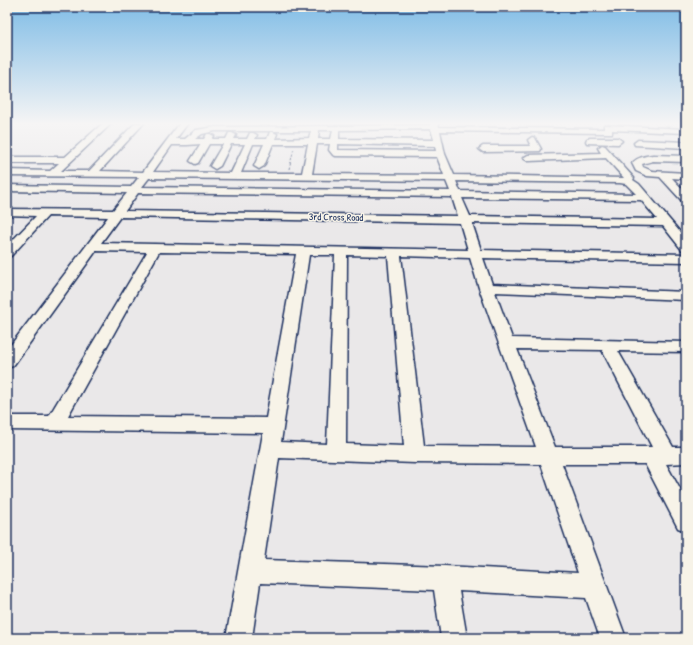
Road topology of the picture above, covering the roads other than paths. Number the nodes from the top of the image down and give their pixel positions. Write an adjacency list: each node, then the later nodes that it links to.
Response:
1 (40, 153): 18 (street)
2 (77, 153): 19 (street)
3 (112, 153): 27 (street)
4 (162, 153): 28 (street)
5 (200, 153): 20 (street)
6 (222, 153): 21 (street)
7 (244, 153): 29 (street)
8 (265, 153): 22 (street)
9 (311, 153): 32 (street)
10 (443, 153): 35 (street)
11 (647, 153): 15 (street)
12 (608, 155): 13 (street); 34 (street)
13 (577, 156): 14 (street); 23 (street)
14 (528, 158)
15 (652, 158): 16 (street); 30 (street)
16 (686, 159)
17 (7, 160): 18 (street)
18 (38, 160): 19 (street)
19 (68, 160): 26 (street)
20 (195, 161)
21 (215, 166)
22 (259, 166)
23 (589, 172)
24 (7, 173): 25 (street)
25 (35, 173): 26 (street); 37 (street)
26 (53, 174): 27 (street)
27 (92, 174): 28 (street)
28 (146, 174): 29 (street); 38 (street)
29 (235, 176): 32 (street)
30 (664, 176): 31 (street); 41 (street)
31 (686, 176)
32 (306, 177): 33 (street)
33 (328, 177): 35 (street); 39 (street)
34 (629, 178)
35 (453, 186): 39 (street); 40 (street); 40 (street); 46 (street)
36 (7, 188): 37 (street)
37 (27, 188): 38 (street)
38 (136, 189): 39 (street); 44 (street)
39 (327, 192): 45 (street)
40 (643, 197): 47 (street)
41 (686, 199)
42 (7, 212): 43 (street, 3rd Cross Road)
43 (45, 213): 44 (street, 3rd Cross Road); 48 (street)
44 (116, 214): 45 (street, 3rd Cross Road); 49 (street)
45 (324, 217): 46 (street, 3rd Cross Road)
46 (465, 219): 47 (street, 3rd Cross Road); 56 (street)
47 (664, 223): 50 (street)
48 (13, 240): 53 (street)
49 (93, 247): 51 (street); 63 (street)
50 (686, 247)
51 (155, 248): 52 (street); 65 (street)
52 (303, 251): 54 (street); 66 (street)
53 (7, 252)
54 (341, 252): 55 (street); 68 (street)
55 (394, 253): 56 (street); 69 (street)
56 (477, 255): 57 (street); 58 (street)
57 (686, 258)
58 (486, 288): 59 (street); 60 (street)
59 (686, 296)
60 (506, 343): 61 (street); 71 (street)
61 (606, 344): 62 (street); 70 (street)
62 (683, 351)
63 (7, 362)
64 (7, 422): 65 (street)
65 (54, 424): 66 (street)
66 (274, 426): 67 (street)
67 (271, 450): 68 (street); 73 (street)
68 (336, 452): 69 (street)
69 (416, 455): 71 (street)
70 (668, 455): 71 (street); 72 (street)
71 (549, 457): 75 (street)
72 (686, 521)
73 (250, 571): 74 (street); 76 (street)
74 (445, 578): 75 (street); 77 (street)
75 (594, 586): 78 (street)
76 (238, 638)
77 (454, 638)
78 (613, 638)

